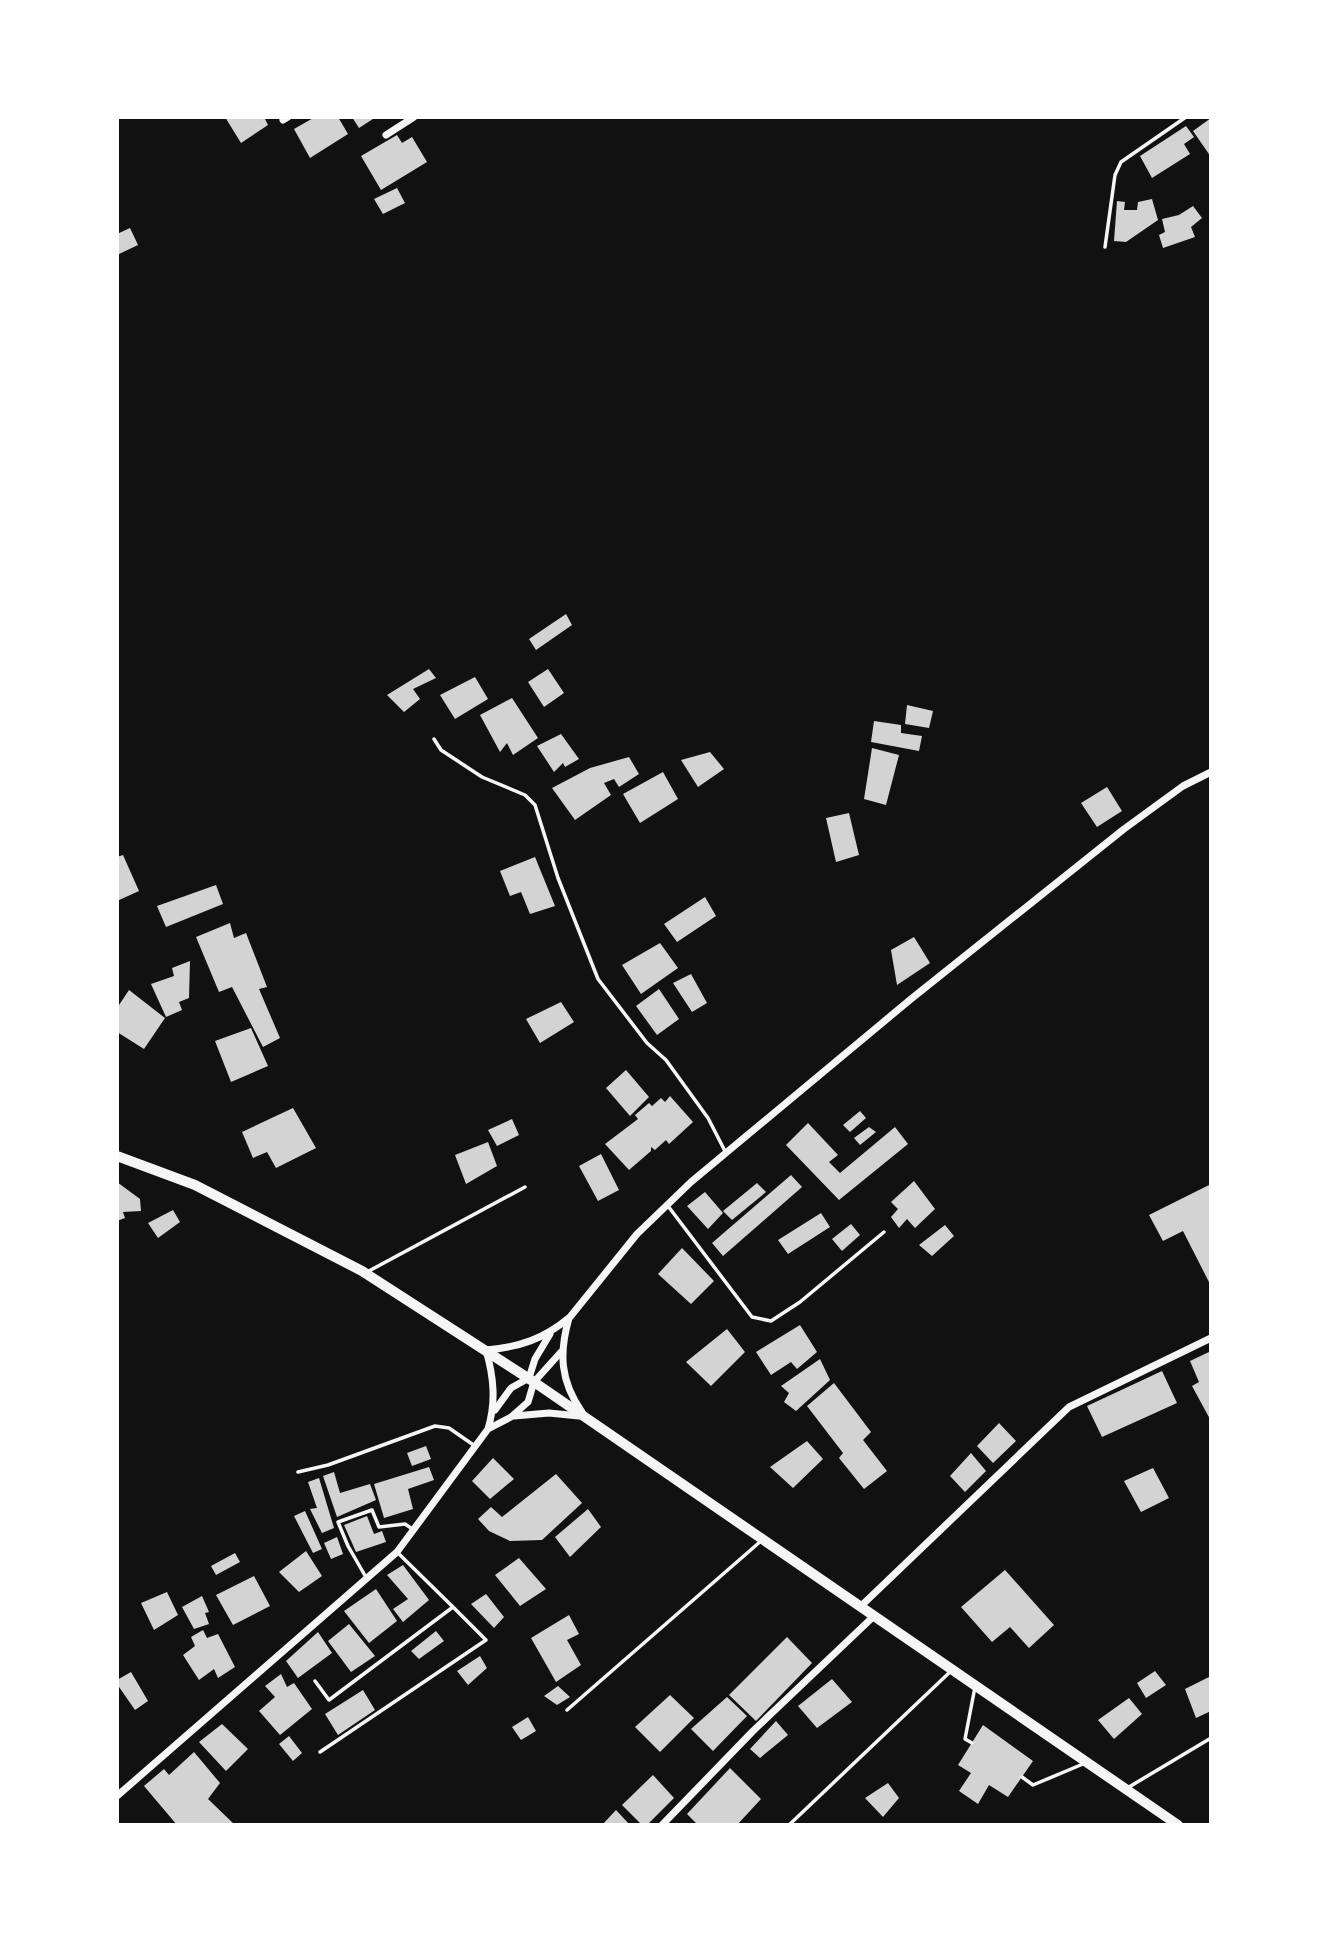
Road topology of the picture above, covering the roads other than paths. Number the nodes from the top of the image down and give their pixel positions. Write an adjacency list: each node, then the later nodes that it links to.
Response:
1 (414, 117): 3 (street)
2 (1186, 117): 4 (lane)
3 (386, 135)
4 (1105, 247)
5 (434, 739): 7 (lane)
6 (1211, 772): 7 (street)
7 (726, 1153): 10 (street)
8 (117, 1156): 12 (main road)
9 (525, 1187): 12 (lane)
10 (667, 1205): 11 (lane); 13 (street)
11 (884, 1232)
12 (365, 1273): 16 (main road)
13 (570, 1317): 14 (street); 17 (street)
14 (550, 1334): 16 (street); 18 (street)
15 (1211, 1338): 30 (street)
16 (486, 1350): 18 (main road); 19 (street)
17 (561, 1352): 18 (street); 21 (street)
18 (532, 1380): 19 (street); 20 (street); 21 (main road)
19 (492, 1414): 22 (street)
20 (511, 1417): 21 (street); 22 (street)
21 (586, 1417): 26 (main road)
22 (488, 1429): 23 (street)
23 (475, 1446): 24 (lane); 25 (street)
24 (298, 1472)
25 (415, 1531): 27 (street); 28 (lane)
26 (764, 1540): 30 (main road); 35 (lane)
27 (397, 1552): 28 (street); 29 (lane)
28 (366, 1578): 42 (street)
29 (453, 1607): 33 (lane); 38 (lane)
30 (860, 1607): 31 (main road)
31 (874, 1616): 32 (main road); 43 (street)
32 (953, 1670): 34 (main road); 44 (lane)
33 (315, 1681)
34 (975, 1685): 37 (lane); 39 (main road)
35 (567, 1710)
36 (1211, 1738): 41 (lane)
37 (972, 1743)
38 (320, 1752)
39 (1087, 1762): 40 (lane); 41 (main road)
40 (1022, 1777)
41 (1126, 1789): 45 (main road)
42 (117, 1796)
43 (662, 1825)
44 (789, 1825)
45 (1178, 1825)

